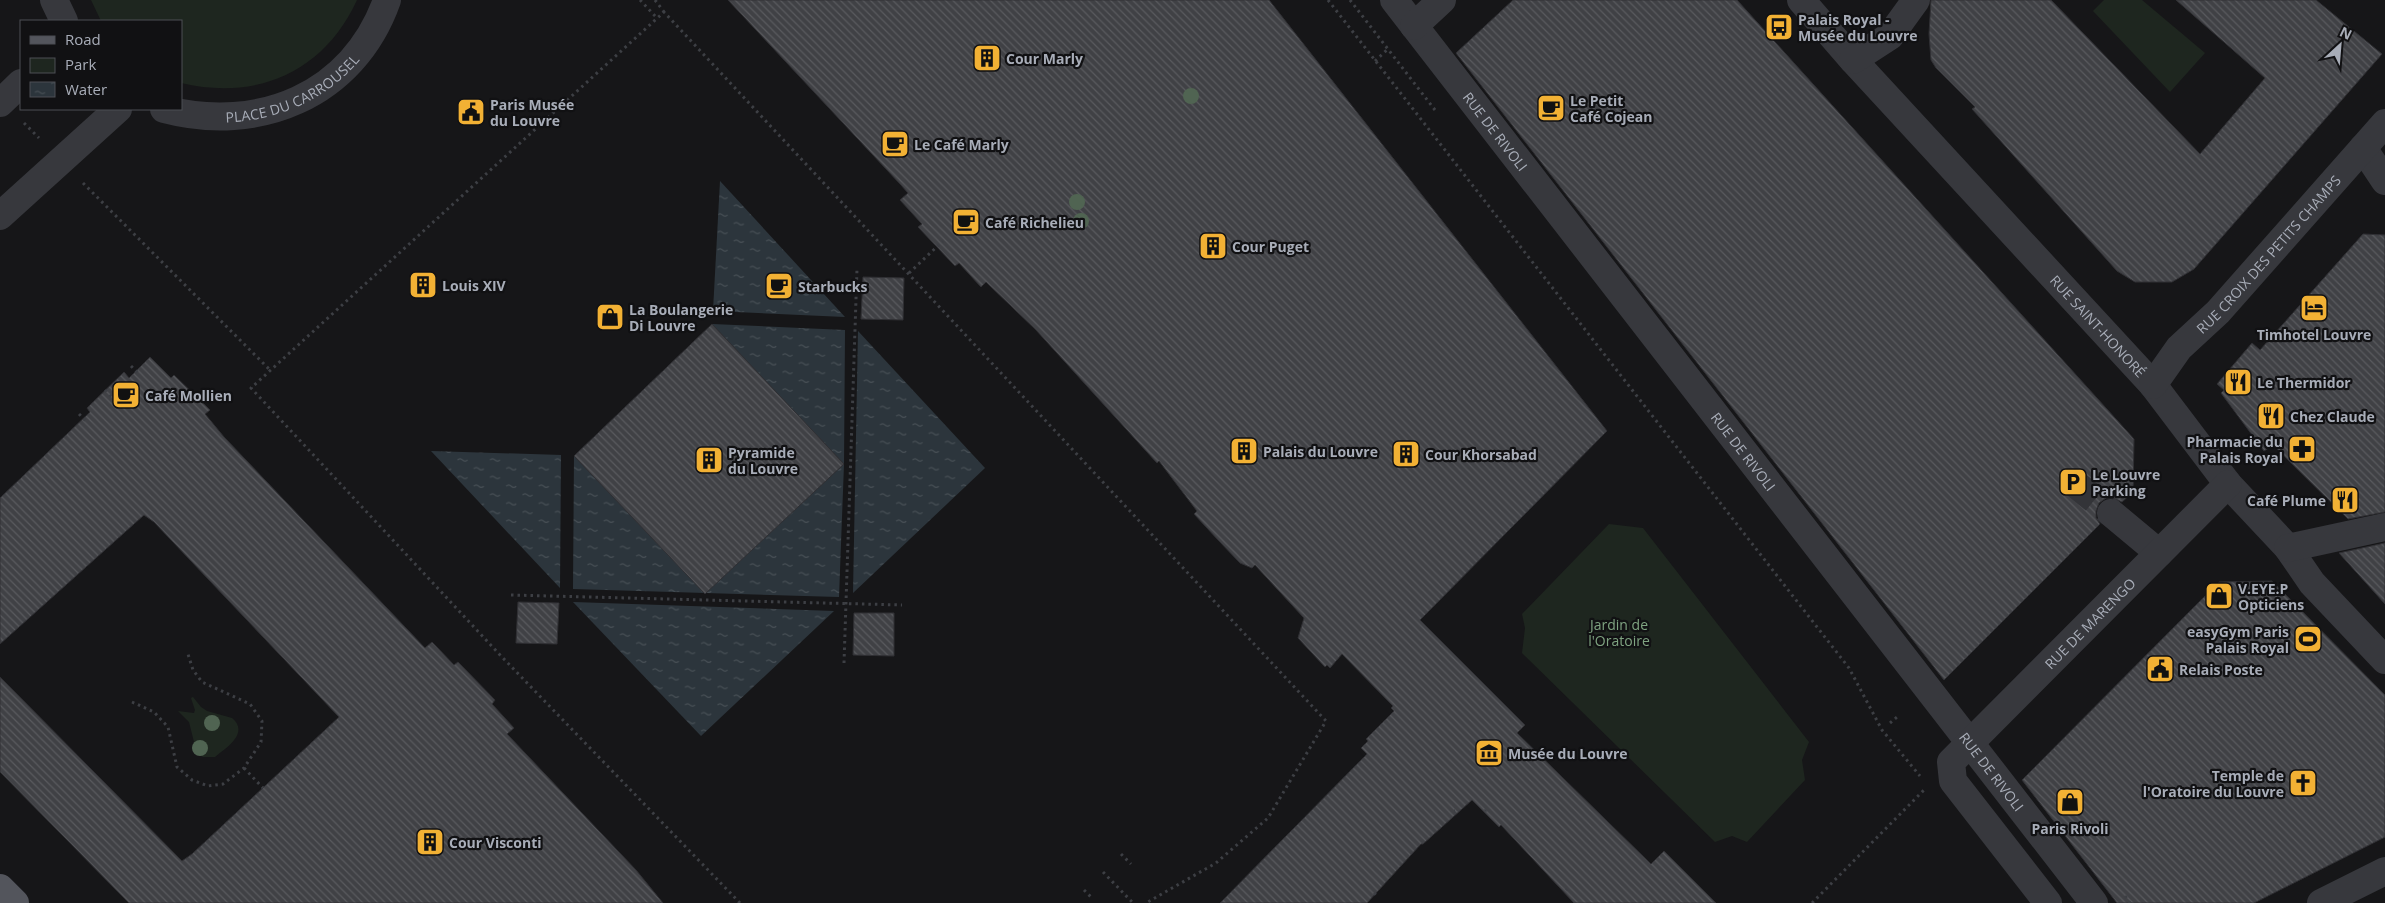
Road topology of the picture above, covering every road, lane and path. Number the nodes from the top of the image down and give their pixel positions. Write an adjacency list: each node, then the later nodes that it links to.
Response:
1 (54, 0): 12 (street)
2 (387, 0): 18 (street, PLACE DU CARROUSEL)
3 (640, 0): 11 (path)
4 (655, 0): 10 (path)
5 (1328, 0): 54 (path)
6 (1394, 0): 13 (street, RUE DE RIVOLI)
7 (1442, 0): 13 (street)
8 (1801, 0): 14 (street, RUE SAINT-HONORÉ)
9 (1916, 0): 14 (street)
10 (664, 12): 11 (path); 28 (path)
11 (657, 18): 30 (path)
12 (64, 20)
13 (1414, 26): 51 (street, RUE DE RIVOLI)
14 (1853, 60): 32 (street, RUE SAINT-HONORÉ)
15 (20, 84): 16 (street)
16 (0, 103)
17 (117, 110): 25 (street)
18 (168, 110)
19 (22, 120): 21 (path)
20 (2385, 123): 22 (street, RUE CROIX DES PETITS CHAMPS)
21 (40, 139)
22 (2363, 148): 24 (street); 32 (street, RUE CROIX DES PETITS CHAMPS)
23 (76, 176): 30 (path)
24 (2385, 181)
25 (0, 216)
26 (943, 241): 28 (path)
27 (857, 269): 43 (path)
28 (908, 273): 67 (path)
29 (131, 366): 31 (path)
30 (270, 370): 65 (path)
31 (138, 373)
32 (2153, 385): 37 (street, RUE SAINT-HONORÉ)
33 (104, 390): 34 (path)
34 (112, 398)
35 (79, 414): 36 (path)
36 (86, 421)
37 (2228, 484): 40 (street, RUE SAINT-HONORÉ); 41 (street, RUE DE MARENGO)
38 (2111, 513): 41 (street)
39 (2385, 527): 40 (street)
40 (2288, 548): 46 (street, RUE SAINT-HONORÉ)
41 (2159, 554): 51 (street, RUE DE MARENGO)
42 (511, 595): 43 (path)
43 (846, 604): 44 (path); 47 (path)
44 (902, 605)
45 (188, 654): 53 (path)
46 (2385, 660)
47 (844, 663)
48 (132, 702): 53 (path)
49 (1897, 718): 50 (path)
50 (1890, 722)
51 (1970, 743): 52 (street, RUE DE MARENGO); 70 (street, RUE DE RIVOLI)
52 (1951, 762): 69 (street, RUE DE RIVOLI)
53 (244, 768): 56 (path)
54 (1923, 779)
55 (1928, 786): 68 (path)
56 (263, 788)
57 (1121, 854): 58 (path)
58 (1131, 864)
59 (2385, 871): 71 (street)
60 (1103, 872): 66 (path)
61 (0, 888): 64 (main road)
62 (1084, 890): 63 (path)
63 (1093, 899)
64 (15, 903)
65 (740, 903)
66 (1133, 903)
67 (1146, 903)
68 (1812, 903)
69 (2048, 903)
70 (2094, 903)
71 (2321, 903)

